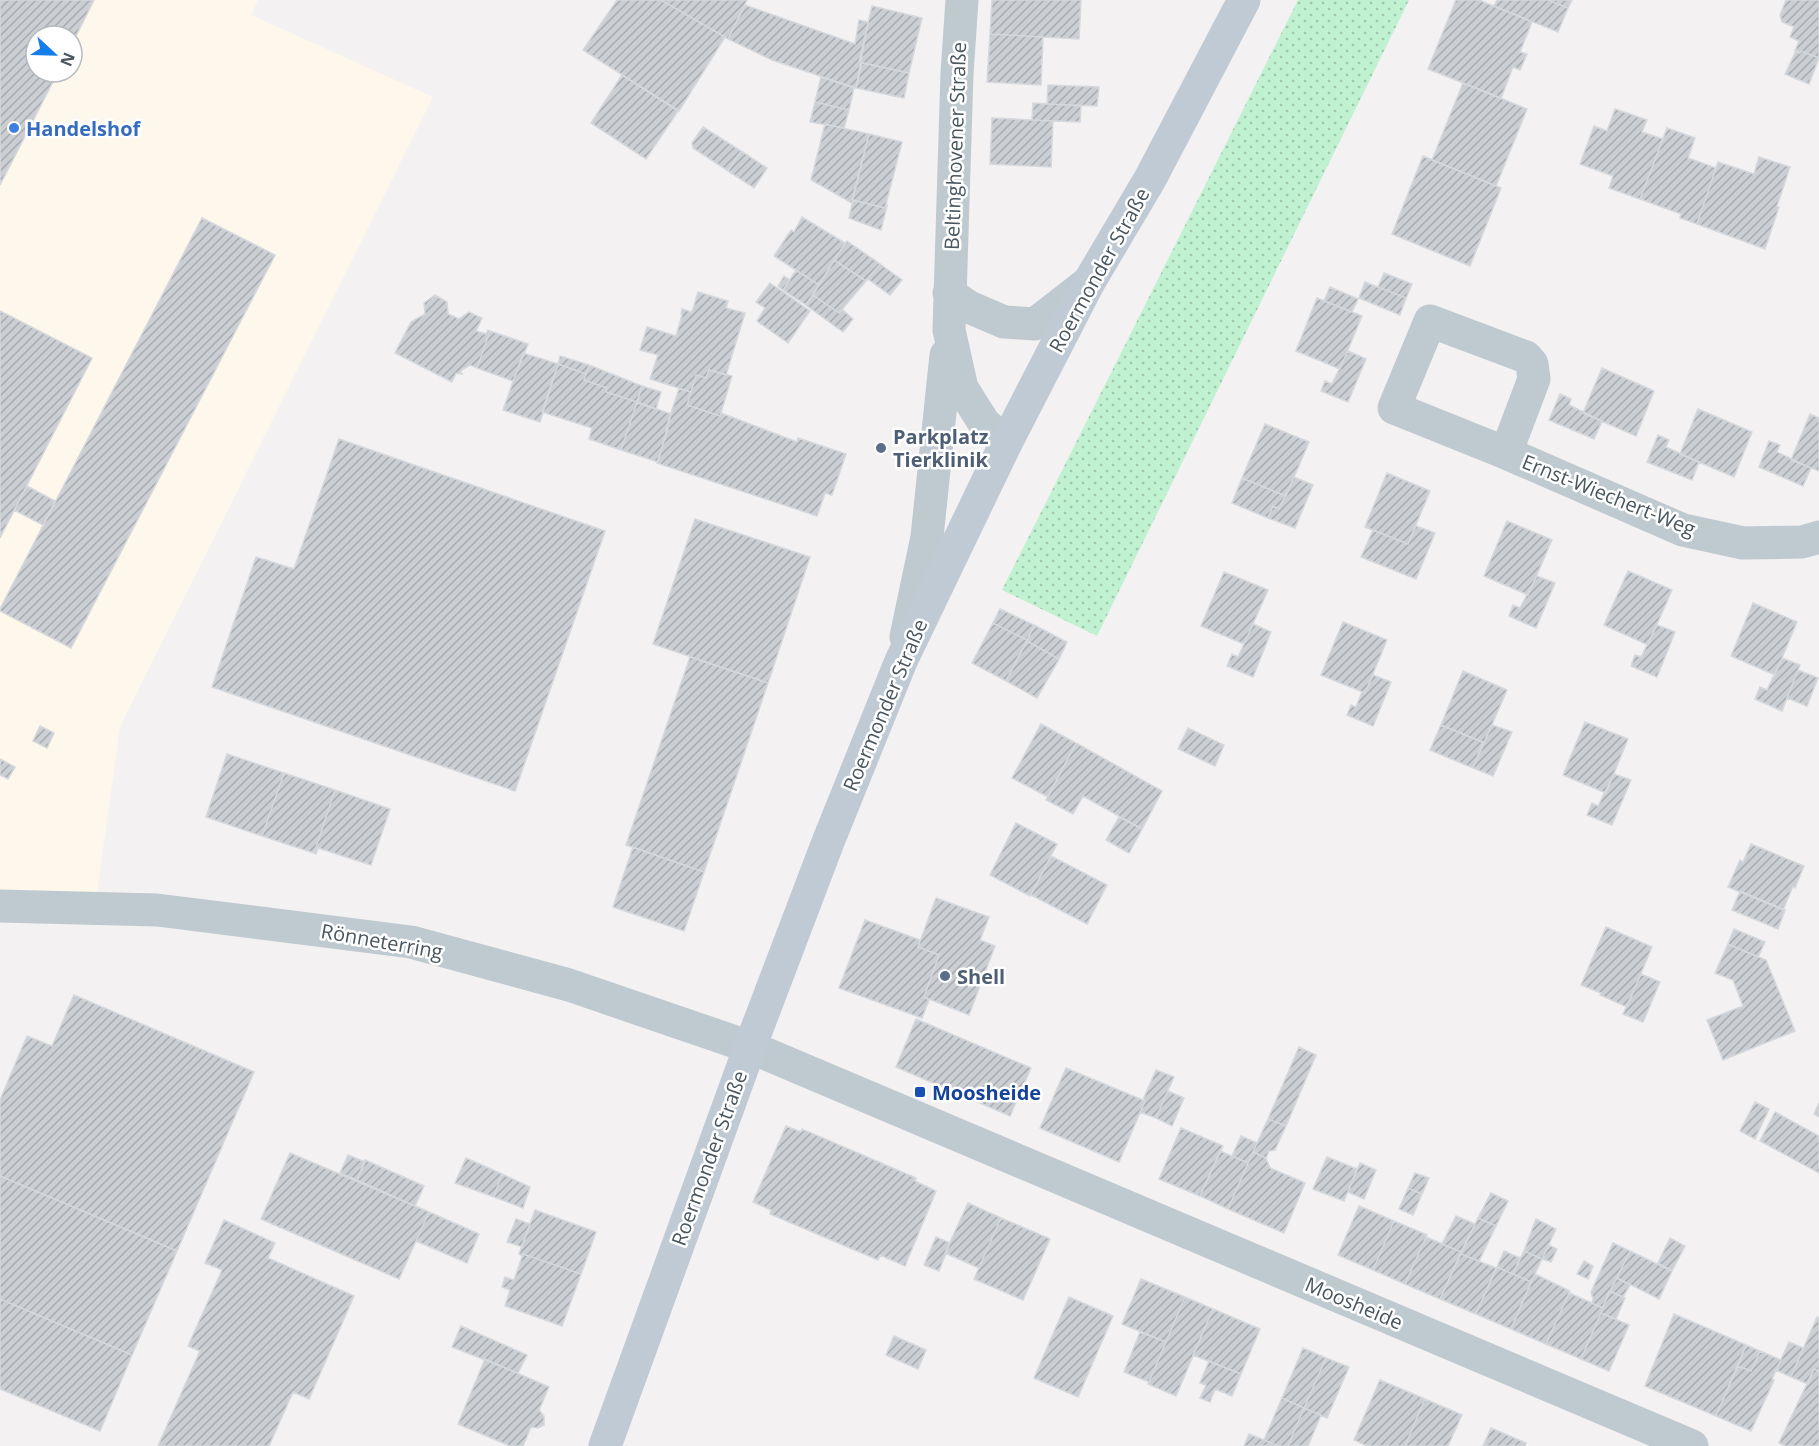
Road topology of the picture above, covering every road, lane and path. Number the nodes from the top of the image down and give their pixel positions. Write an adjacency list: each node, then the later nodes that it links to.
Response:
1 (962, 0): 4 (street, Beltinghovener Straße)
2 (1244, 0): 3 (main road, Roermonder Straße)
3 (1089, 282): 4 (street); 6 (main road, Roermonder Straße)
4 (949, 293): 5 (street, Beltinghovener Straße)
5 (949, 330): 6 (street, Beltinghovener Straße); 9 (street, Beltinghovener Straße)
6 (1006, 443): 9 (main road, Roermonder Straße)
7 (1506, 453): 7 (street, Ernst-Wiechert-Weg); 8 (street, Ernst-Wiechert-Weg)
8 (1819, 537)
9 (901, 661): 11 (main road, Roermonder Straße)
10 (0, 906): 11 (street, Rönneterring)
11 (750, 1047): 12 (main road, Roermonder Straße); 13 (street, Moosheide)
12 (605, 1446)
13 (1692, 1446)

